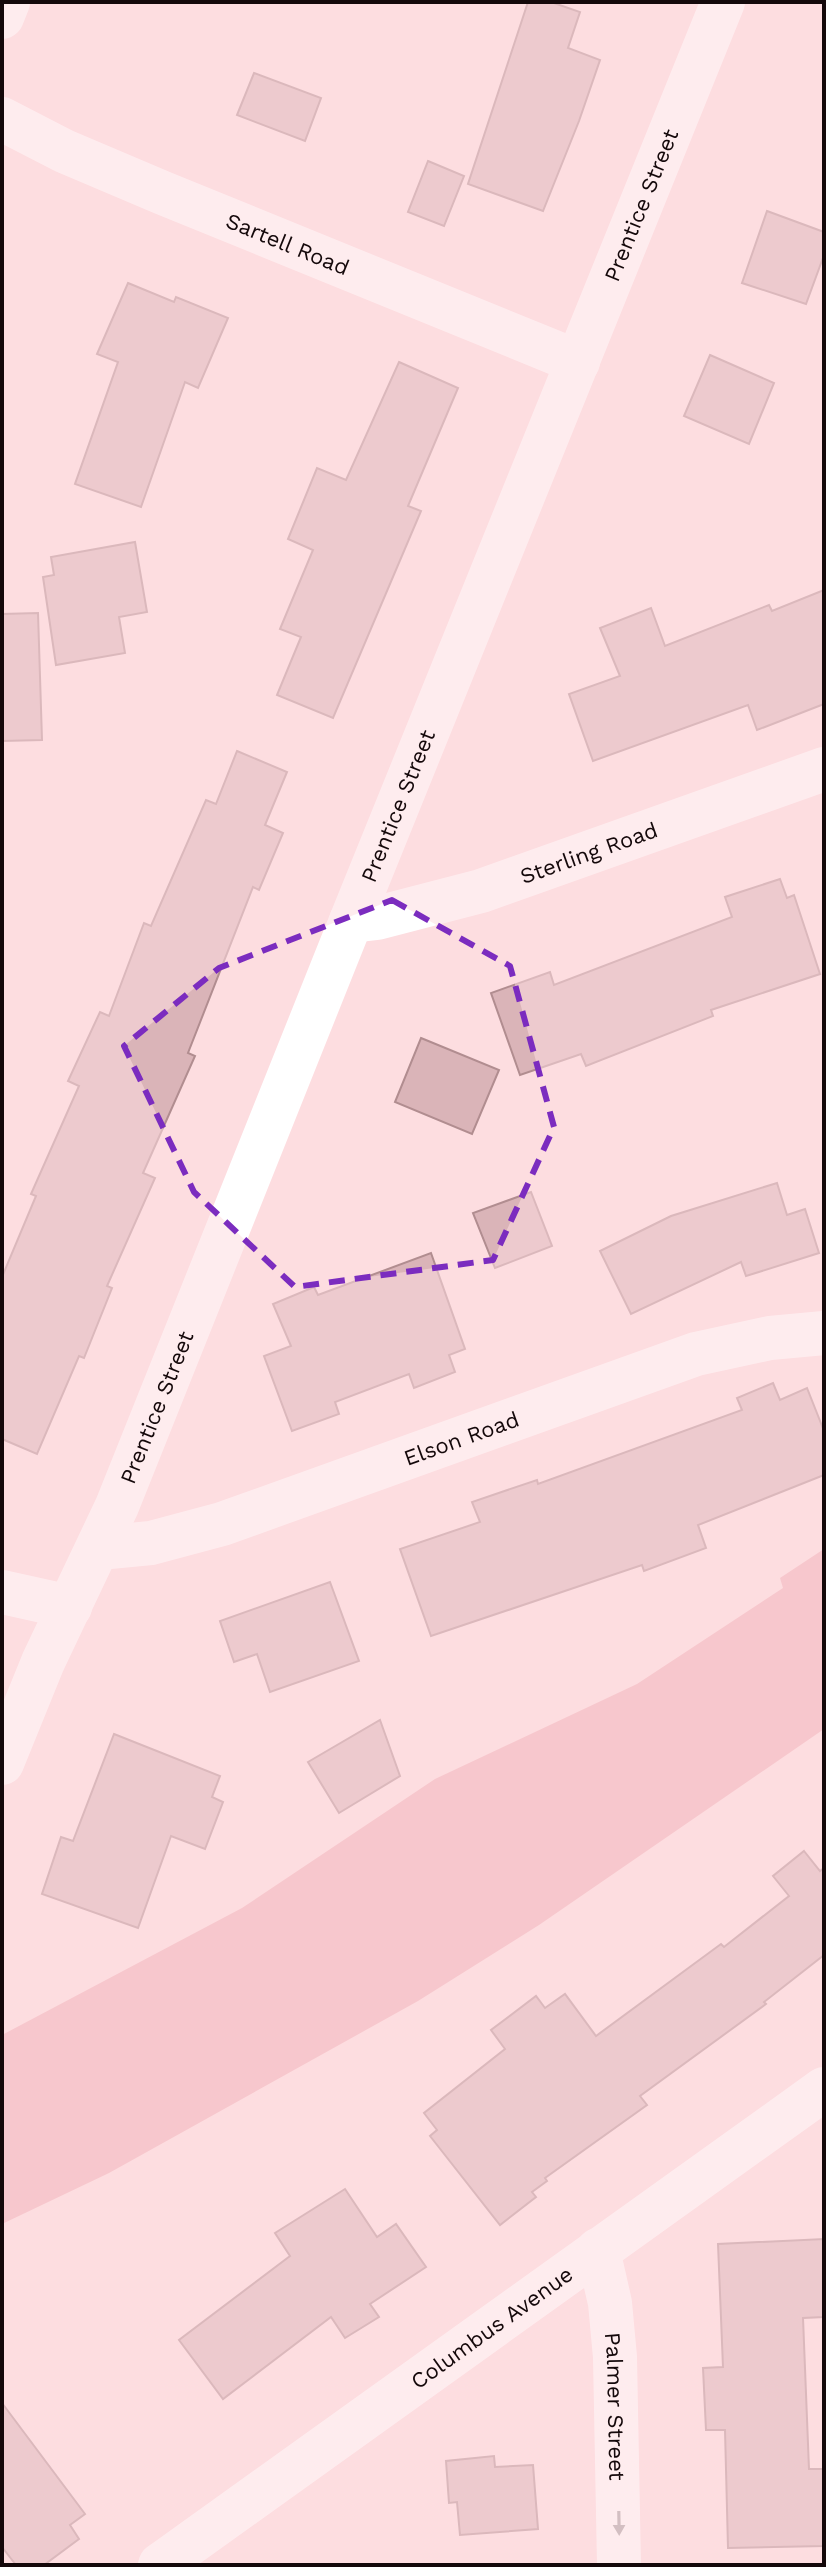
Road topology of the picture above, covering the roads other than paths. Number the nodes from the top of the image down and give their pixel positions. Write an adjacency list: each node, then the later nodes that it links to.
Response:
1 (8, 2): 3 (street)
2 (723, 2): 5 (street, Prentice Street)
3 (2, 17)
4 (2, 119): 5 (street, Sartell Road)
5 (578, 362): 7 (street, Prentice Street)
6 (824, 769): 7 (street, Sterling Road)
7 (351, 921): 9 (street, Prentice Street)
8 (824, 1333): 9 (street, Elson Road)
9 (99, 1548): 11 (street, Prentice Street)
10 (2, 1592): 11 (street)
11 (70, 1607): 12 (street, Prentice Street)
12 (2, 1763)
13 (824, 2089): 14 (street, Columbus Avenue)
14 (598, 2250): 15 (street, Columbus Avenue); 16 (street, Palmer Street, one-way to 16)
15 (160, 2565)
16 (619, 2565)

